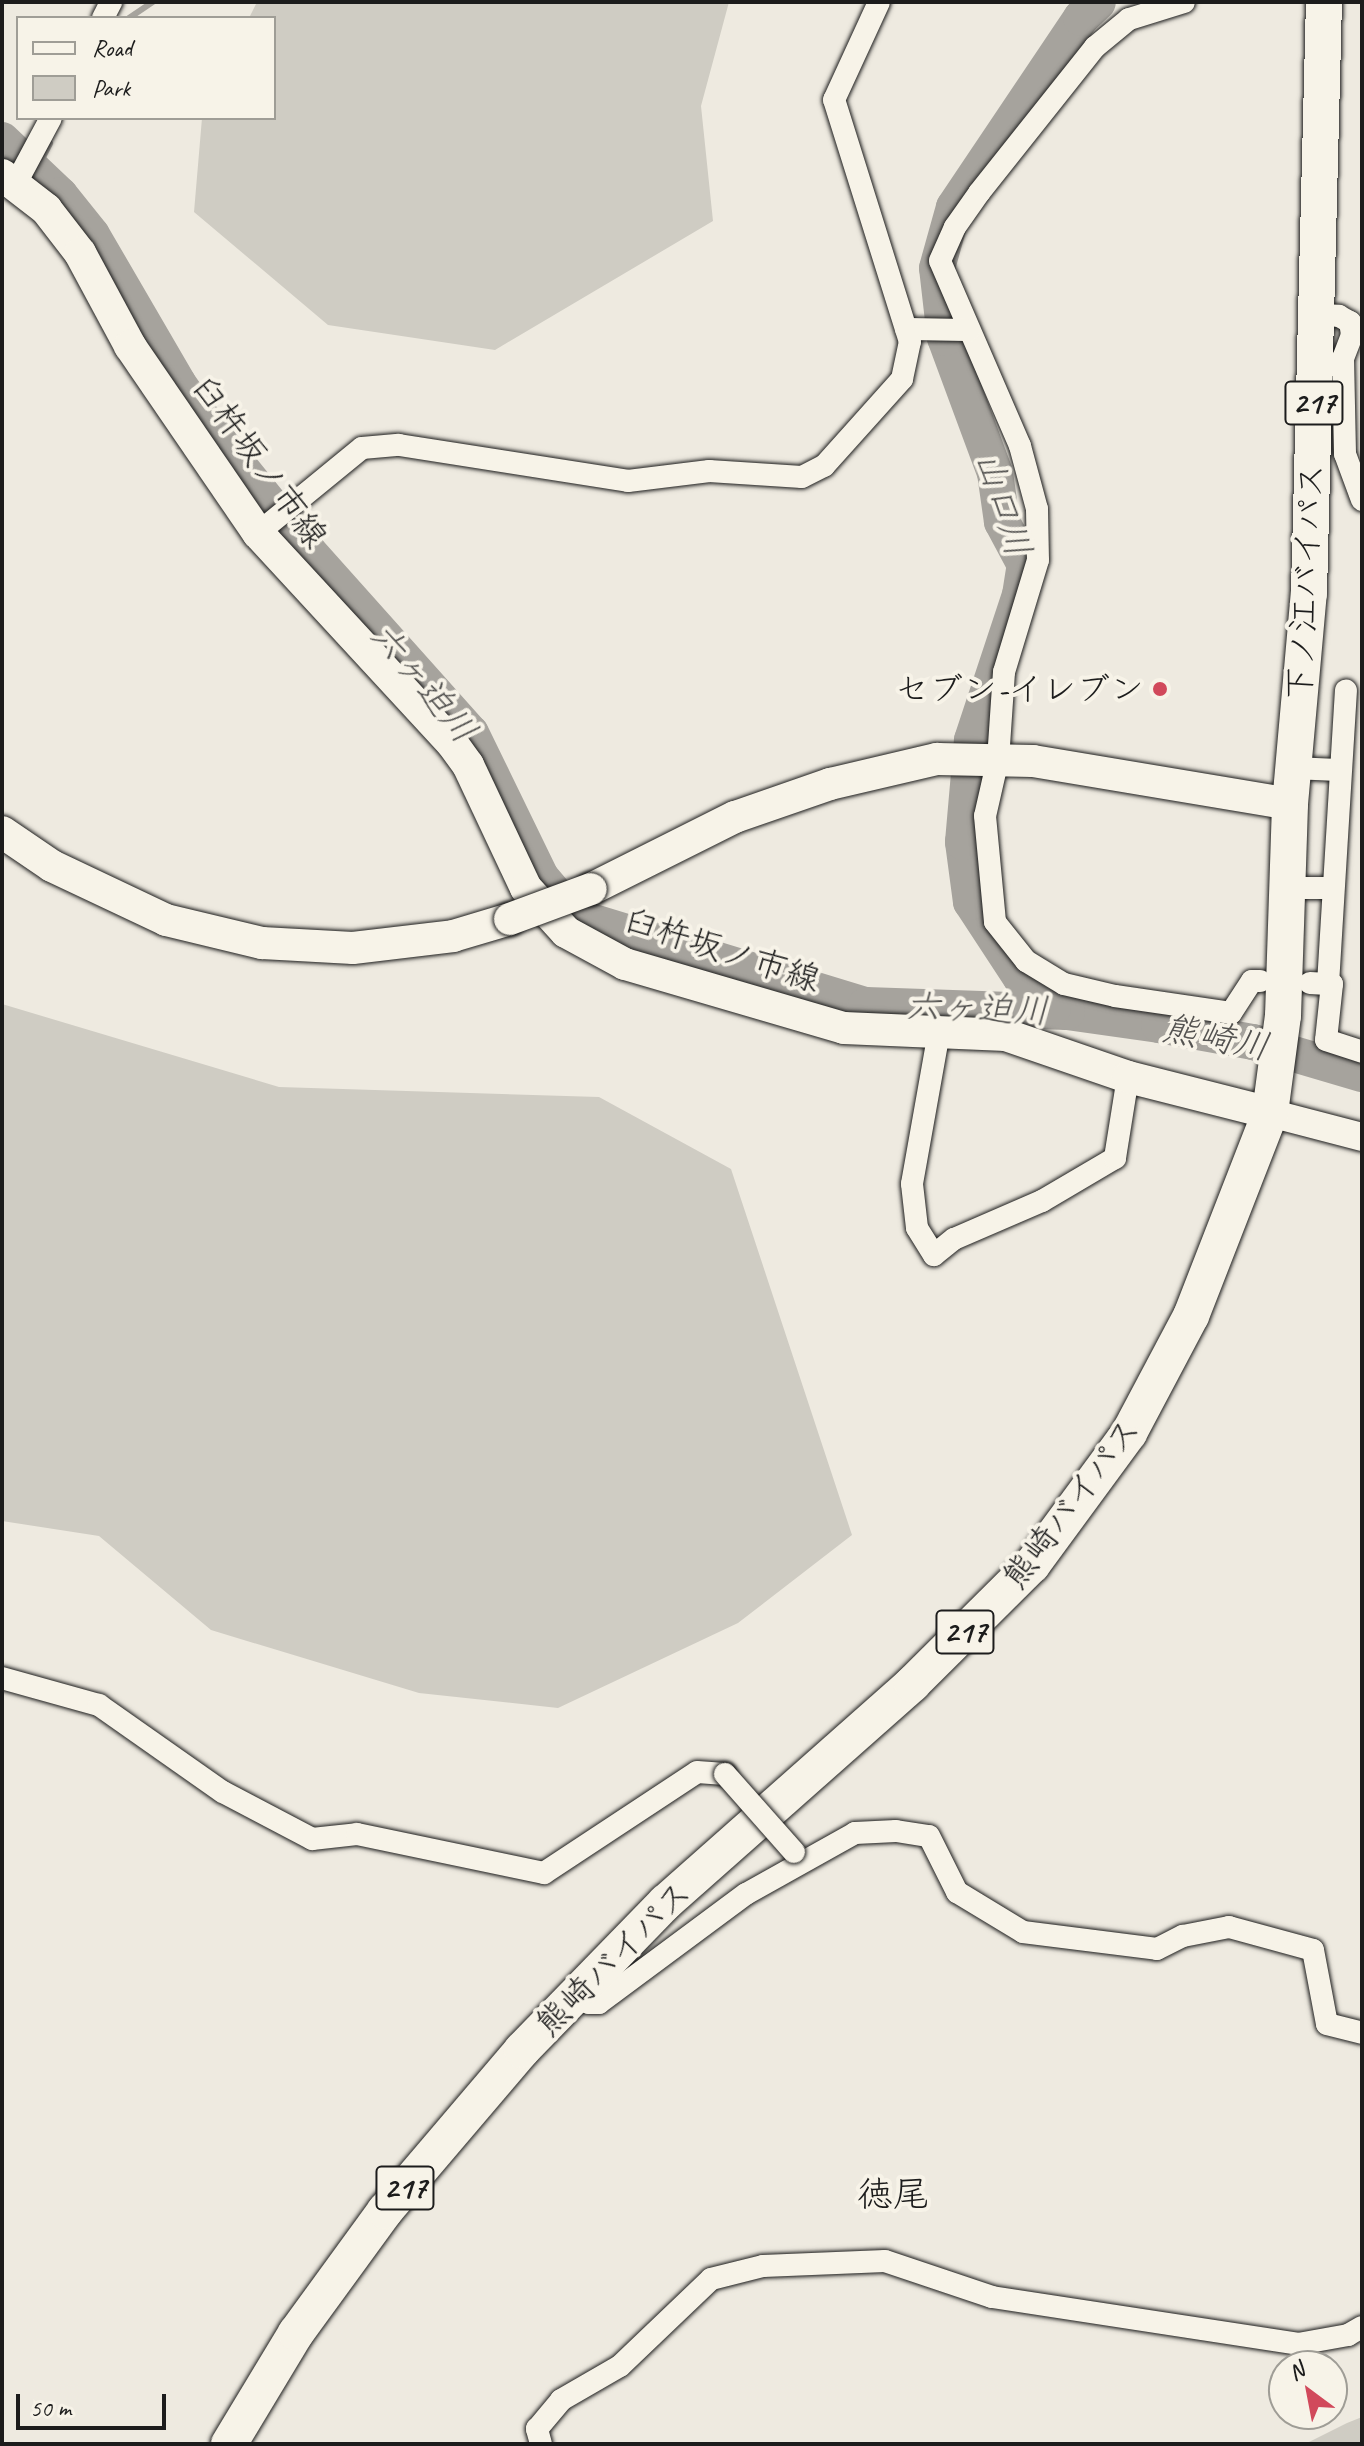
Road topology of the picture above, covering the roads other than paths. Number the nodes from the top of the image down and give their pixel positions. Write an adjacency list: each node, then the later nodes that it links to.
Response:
1 (879, 2): 7 (street)
2 (1184, 2): 8 (street)
3 (1324, 2): 6 (highway, 下ノ江バイパス / 217)
4 (50, 120): 5 (street)
5 (12, 180): 10 (main road, 臼杵坂ノ市線)
6 (1316, 315): 9 (street); 13 (highway, 下ノ江バイパス / 217)
7 (911, 330): 8 (street); 10 (street)
8 (966, 331): 12 (street)
9 (1362, 500)
10 (264, 530): 20 (main road, 臼杵坂ノ市線)
11 (1346, 691): 14 (street)
12 (992, 759): 15 (main road); 16 (main road, 臼杵坂ノ市線, bridge); 19 (street)
13 (1293, 768): 14 (street); 15 (highway, 下ノ江バイパス / 217)
14 (1338, 770): 18 (street)
15 (1290, 804): 17 (highway, 下ノ江バイパス / 217)
16 (2, 832)
17 (1287, 888): 18 (street); 23 (highway, 下ノ江バイパス / 217)
18 (1331, 888): 21 (street)
19 (1260, 981)
20 (939, 1032): 22 (main road, 臼杵坂ノ市線); 22 (street)
21 (1362, 1052)
22 (1128, 1077): 23 (main road, 臼杵坂ノ市線)
23 (1270, 1113): 24 (street); 27 (highway, 熊崎バイパス / 217)
24 (1362, 1137)
25 (2, 1678): 26 (street, bridge)
26 (798, 1858): 27 (street); 28 (street)
27 (576, 1995): 30 (highway, 熊崎バイパス / 217)
28 (1362, 2033)
29 (1362, 2327): 31 (street)
30 (229, 2444)
31 (541, 2444)

